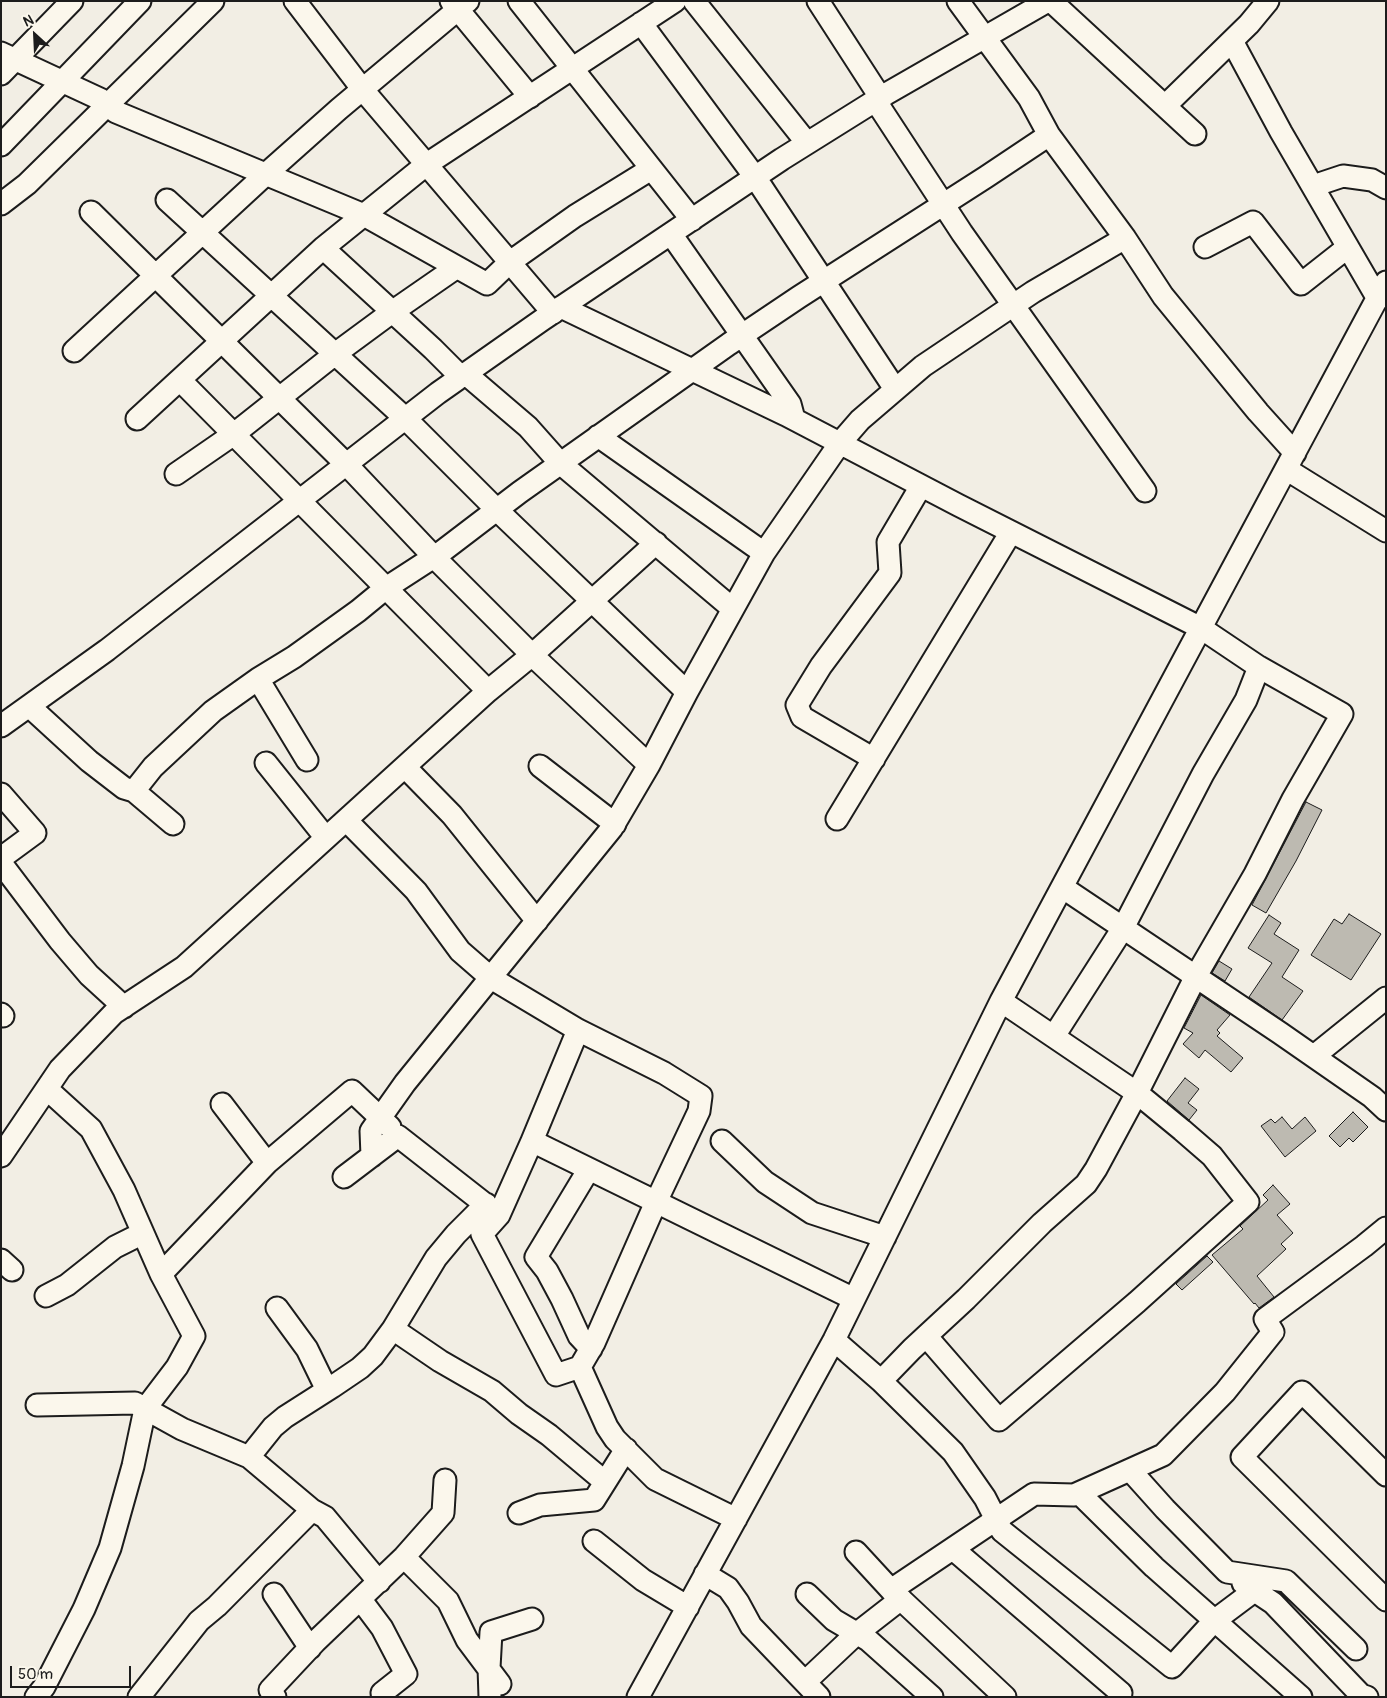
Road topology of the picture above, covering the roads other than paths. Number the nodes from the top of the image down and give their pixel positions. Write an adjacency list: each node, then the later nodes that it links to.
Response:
1 (72, 1): 16 (street)
2 (140, 1): 19 (street)
3 (213, 1): 23 (street)
4 (295, 1): 20 (street)
5 (519, 1): 17 (street)
6 (675, 1): 13 (street)
7 (694, 1): 27 (street)
8 (818, 1): 22 (street)
9 (958, 1): 14 (street)
10 (1050, 1): 14 (street); 24 (street)
11 (1268, 1): 15 (street)
12 (459, 4): 20 (street); 21 (street)
13 (641, 23): 17 (street); 32 (street)
14 (984, 38): 22 (street); 26 (street)
15 (1232, 40): 24 (street); 33 (street)
16 (9, 56): 18 (street); 19 (street)
17 (573, 69): 21 (street); 30 (street)
18 (1, 74)
19 (64, 82): 23 (street); 28 (street)
20 (363, 90): 29 (street); 31 (street)
21 (530, 97): 29 (street)
22 (878, 99): 27 (street); 37 (street)
23 (108, 105): 31 (street); 36 (street)
24 (1165, 106): 25 (street)
25 (1195, 134)
26 (1049, 135): 37 (street); 43 (street)
27 (808, 143): 32 (street)
28 (1, 145)
29 (426, 164): 39 (street); 47 (street)
30 (651, 168): 40 (street); 47 (street)
31 (266, 174): 39 (street); 41 (street)
32 (755, 177): 40 (street); 50 (street)
33 (1312, 186): 34 (street); 46 (street)
34 (1386, 188)
35 (167, 200): 41 (street)
36 (1, 204)
37 (944, 204): 50 (street); 53 (street)
38 (91, 212): 49 (street)
39 (364, 215): 45 (street); 48 (street)
40 (692, 220): 42 (street)
41 (202, 232): 49 (street); 52 (street)
42 (670, 234): 54 (street); 56 (street)
43 (1125, 238): 53 (street); 71 (street)
44 (1205, 247): 46 (street)
45 (323, 248): 52 (street); 55 (street)
46 (1348, 248): 51 (street)
47 (510, 262): 48 (street); 54 (street)
48 (457, 267): 55 (street)
49 (155, 276): 57 (street); 58 (street)
50 (824, 281): 56 (street); 63 (street)
51 (1382, 291): 71 (street)
52 (272, 296): 57 (street); 59 (street)
53 (1013, 305): 63 (street); 76 (street)
54 (557, 310): 60 (street); 61 (street)
55 (392, 312): 59 (street); 61 (street)
56 (741, 336): 60 (street); 67 (street)
57 (222, 341): 62 (street); 64 (street)
58 (74, 351)
59 (335, 354): 64 (street); 66 (street)
60 (692, 370): 67 (street); 69 (street)
61 (463, 376): 66 (street); 72 (street)
62 (180, 380): 65 (street); 68 (street)
63 (895, 389): 70 (street)
64 (279, 397): 68 (street); 73 (street)
65 (137, 419)
66 (406, 419): 73 (street); 78 (street)
67 (794, 419): 70 (street)
68 (234, 434): 74 (street); 77 (street)
69 (598, 436): 72 (street); 82 (street)
70 (840, 443): 75 (street); 82 (street)
71 (1291, 461): 79 (street); 87 (street)
72 (560, 463): 78 (street); 81 (street)
73 (347, 464): 77 (street); 83 (street)
74 (176, 474)
75 (921, 486): 80 (street); 95 (street)
76 (1146, 491)
77 (300, 501): 84 (street); 93 (street)
78 (497, 510): 83 (street); 85 (street)
79 (1386, 531)
80 (1011, 532): 87 (street); 95 (street)
81 (656, 544): 85 (street); 86 (street)
82 (764, 553): 86 (street)
83 (434, 557): 84 (street); 88 (street)
84 (386, 588): 90 (street); 91 (street)
85 (592, 601): 88 (street); 92 (street)
86 (733, 609): 92 (street)
87 (1201, 628): 89 (street); 110 (street)
88 (532, 655): 91 (street); 100 (street)
89 (1259, 667): 112 (street); 113 (street)
90 (258, 679): 96 (street); 101 (street)
91 (488, 691): 98 (street)
92 (686, 692): 100 (street)
93 (29, 706): 94 (street); 101 (street)
94 (1, 726)
95 (874, 759): 103 (street)
96 (307, 760)
97 (266, 763): 107 (street)
98 (405, 766): 104 (street); 111 (street)
99 (540, 766): 106 (street)
100 (649, 766): 106 (street)
101 (134, 791): 105 (street)
102 (1, 794): 108 (street)
103 (837, 819)
104 (346, 820): 107 (street); 114 (street)
105 (174, 824)
106 (615, 824): 111 (street)
107 (326, 838): 117 (street)
108 (1, 858)
109 (1, 863): 117 (street)
110 (1062, 887): 112 (street); 116 (street)
111 (537, 921): 114 (street)
112 (1123, 928): 113 (street); 119 (street)
113 (1196, 976): 120 (street); 122 (street)
114 (491, 978): 118 (street); 125 (street)
115 (1386, 998): 120 (street)
116 (1001, 1001): 119 (street); 138 (street)
117 (124, 1007): 121 (street)
118 (578, 1030): 127 (street); 134 (street)
119 (1054, 1036): 122 (street)
120 (1314, 1056): 124 (street)
121 (47, 1089): 129 (street); 137 (street)
122 (1137, 1093): 144 (street); 144 (street)
123 (222, 1104): 131 (street)
124 (1386, 1110)
125 (380, 1118): 126 (street); 130 (street); 131 (street)
126 (398, 1136): 130 (street); 135 (street)
127 (532, 1141): 132 (street); 135 (street)
128 (722, 1141): 138 (street)
129 (1, 1156)
130 (372, 1156): 133 (street)
131 (267, 1163): 139 (street)
132 (589, 1169): 134 (street); 146 (street)
133 (344, 1177)
134 (656, 1202): 141 (street); 146 (street)
135 (492, 1209): 143 (street); 146 (street)
136 (1386, 1228): 153 (street)
137 (143, 1233): 139 (street); 140 (street)
138 (885, 1237): 141 (street)
139 (161, 1274): 150 (street)
140 (46, 1296)
141 (854, 1299): 145 (street)
142 (277, 1308): 148 (street)
143 (393, 1329): 148 (street); 156 (street)
144 (926, 1336): 147 (street)
145 (834, 1340): 147 (street); 160 (street)
146 (586, 1358): 151 (street)
147 (881, 1381): 161 (street)
148 (327, 1390): 152 (street)
149 (37, 1405): 150 (street)
150 (145, 1408): 152 (street); 186 (street)
151 (626, 1450): 156 (street); 160 (street)
152 (249, 1457): 158 (street)
153 (1130, 1470): 157 (street); 166 (street)
154 (1386, 1475): 174 (street)
155 (445, 1480): 165 (street)
156 (605, 1482): 159 (street)
157 (1080, 1493): 161 (street); 177 (street)
158 (312, 1510): 168 (street); 187 (street)
159 (519, 1512)
160 (736, 1519): 167 (street)
161 (996, 1520): 163 (street); 177 (street)
162 (594, 1541): 175 (street)
163 (952, 1549): 172 (street); 184 (street)
164 (856, 1552): 172 (street)
165 (404, 1557): 168 (street); 181 (street)
166 (1227, 1572): 169 (street); 180 (street)
167 (705, 1574): 175 (street); 182 (street)
168 (379, 1582): 173 (street)
169 (1254, 1591): 177 (street); 185 (street)
170 (274, 1594): 179 (street)
171 (808, 1594): 178 (street)
172 (896, 1594): 178 (street); 191 (street)
173 (361, 1600): 179 (street); 183 (street)
174 (1386, 1600)
175 (688, 1607): 189 (street)
176 (532, 1619): 181 (street)
177 (1214, 1621): 192 (street)
178 (856, 1634): 182 (street); 190 (street)
179 (310, 1648): 188 (street)
180 (1356, 1649)
181 (493, 1683)
182 (812, 1689)
183 (382, 1693)
184 (1121, 1693)
185 (1362, 1696)
186 (36, 1697)
187 (139, 1697)
188 (275, 1697)
189 (638, 1697)
190 (932, 1697)
191 (1005, 1697)
192 (1301, 1697)

